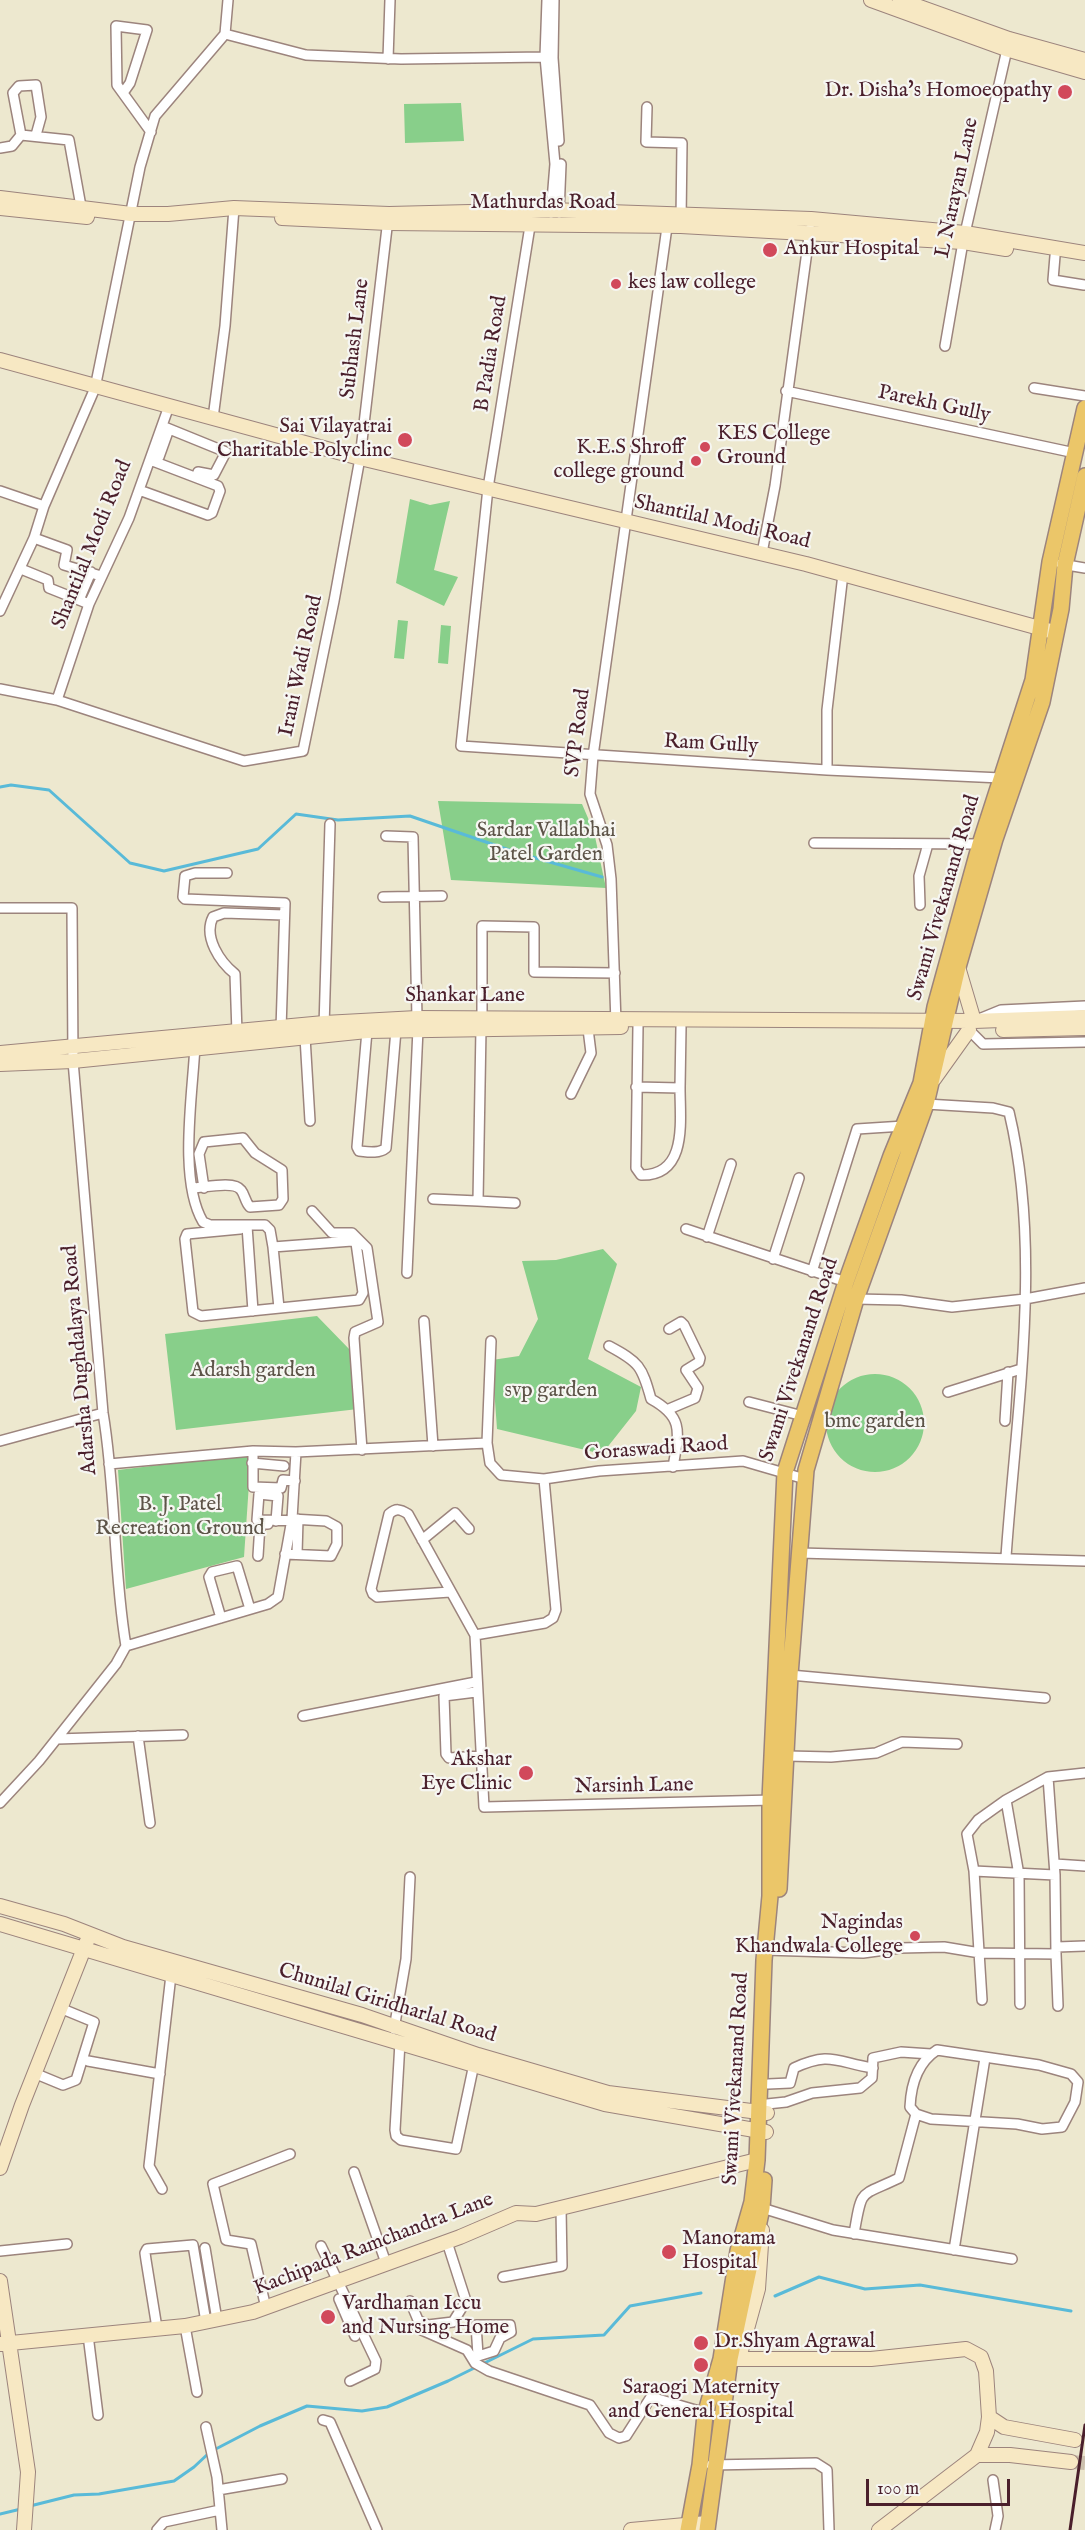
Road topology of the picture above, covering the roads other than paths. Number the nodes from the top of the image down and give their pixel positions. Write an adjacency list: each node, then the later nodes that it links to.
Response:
1 (228, 0): 7 (street)
2 (390, 0): 10 (street)
3 (547, 0): 9 (street)
4 (554, 0): 23 (street)
5 (871, 0): 8 (street)
6 (900, 0): 8 (street)
7 (225, 34): 10 (street); 15 (street)
8 (1008, 44): 11 (street); 12 (street); 30 (street, L Narayan Lane)
9 (545, 57): 10 (street); 23 (street)
10 (387, 59)
11 (1085, 60)
12 (1085, 72)
13 (123, 93): 13 (street); 15 (street)
14 (647, 107): 26 (street)
15 (150, 132): 24 (street)
16 (21, 135): 17 (street); 17 (street); 18 (street)
17 (36, 135): 21 (street)
18 (0, 148)
19 (0, 198): 21 (street)
20 (0, 208): 21 (street)
21 (82, 212): 24 (street, Mathurdas Road)
22 (234, 212): 24 (street, Mathurdas Road); 25 (street, Mathurdas Road); 43 (street)
23 (555, 217): 25 (street); 26 (street); 27 (street, Mathurdas Road); 29 (street, Mathurdas Road)
24 (130, 218): 37 (street)
25 (388, 219): 27 (street, Mathurdas Road); 47 (street, Subhash Lane)
26 (681, 220): 28 (street, Mathurdas Road); 29 (street, Mathurdas Road)
27 (530, 226): 49 (street, B Padia Road)
28 (810, 226): 30 (street, Mathurdas Road); 39 (street)
29 (667, 227): 53 (street, SVP Road)
30 (964, 238): 31 (street); 32 (street, Mathurdas Road); 35 (street, L Narayan Lane)
31 (1085, 253)
32 (1055, 256): 33 (street, Mathurdas Road); 34 (street)
33 (1085, 261)
34 (1084, 285)
35 (945, 346)
36 (0, 360): 37 (street, Shantilal Modi Road)
37 (95, 388): 41 (street, Shantilal Modi Road); 52 (street)
38 (1034, 388): 40 (street)
39 (786, 391): 45 (street, Parekh Gully); 55 (street)
40 (1085, 396)
41 (169, 406): 43 (street, Shantilal Modi Road); 44 (street, Shantilal Modi Road)
42 (1085, 408): 45 (main road, Swami Vivekanand Road)
43 (213, 418): 47 (street, Shantilal Modi Road)
44 (166, 427): 46 (street, Shantilal Modi Road); 46 (street)
45 (1075, 453): 56 (main road, Swami Vivekanand Road)
46 (154, 458): 51 (street, Shantilal Modi Road); 51 (street)
47 (360, 458): 49 (street, Shantilal Modi Road); 67 (street, Irani Wadi Road)
48 (1085, 476): 57 (main road, Swami Vivekanand Road)
49 (488, 488): 53 (street, Shantilal Modi Road); 68 (street, B Padia Road)
50 (0, 491): 52 (street)
51 (141, 491): 62 (street, Shantilal Modi Road)
52 (44, 506): 54 (street)
53 (626, 522): 55 (street, Shantilal Modi Road); 68 (street, SVP Road)
54 (34, 538): 59 (street); 60 (street)
55 (762, 553): 61 (street, Shantilal Modi Road)
56 (1050, 562): 57 (street); 65 (main road, Swami Vivekanand Road)
57 (1065, 565): 58 (street); 65 (main road, Swami Vivekanand Road)
58 (1085, 568)
59 (21, 569): 63 (street); 64 (street)
60 (91, 572): 62 (street); 63 (street)
61 (843, 574): 65 (street, Shantilal Modi Road); 69 (street)
62 (101, 576): 63 (street, Shantilal Modi Road)
63 (84, 602): 67 (street, Shantilal Modi Road)
64 (0, 611)
65 (1048, 630): 70 (main road, Swami Vivekanand Road); 83 (main road, Swami Vivekanand Road)
66 (0, 689): 67 (street, Irani Wadi Road)
67 (57, 700)
68 (593, 756): 69 (street, Ram Gully); 84 (street, SVP Road)
69 (827, 770): 70 (street, Ram Gully)
70 (1001, 778): 75 (main road, Swami Vivekanand Road)
71 (330, 824): 97 (street)
72 (386, 836): 79 (street)
73 (814, 843): 74 (street)
74 (927, 844): 75 (street); 80 (street)
75 (980, 844): 90 (main road, Swami Vivekanand Road)
76 (228, 873): 82 (street)
77 (442, 896): 79 (street)
78 (383, 897): 79 (street)
79 (413, 897): 87 (street)
80 (920, 905)
81 (0, 908): 106 (street, Adarsha Dughdalaya Road)
82 (284, 915): 96 (street); 101 (street)
83 (958, 967): 90 (main road, Swami Vivekanand Road); 93 (street)
84 (615, 973): 88 (street); 89 (street, SVP Road)
85 (1085, 1006): 93 (street)
86 (1085, 1017): 91 (street)
87 (417, 1023): 88 (street, Shankar Lane); 97 (street, Shankar Lane); 99 (street, Shankar Lane); 131 (street)
88 (482, 1023): 89 (street, Shankar Lane); 98 (street, Shankar Lane); 120 (street)
89 (616, 1023): 90 (street, Shankar Lane); 92 (street, Shankar Lane); 98 (street, Shankar Lane)
90 (937, 1024): 93 (street); 94 (street, Shankar Lane); 108 (main road, Swami Vivekanand Road); 114 (main road, Swami Vivekanand Road)
91 (995, 1025): 93 (street); 95 (street)
92 (638, 1026): 94 (street, Shankar Lane); 109 (street)
93 (971, 1026): 103 (street); 108 (street)
94 (681, 1027): 110 (street)
95 (1085, 1028)
96 (281, 1029): 97 (street, Shankar Lane); 101 (street, Shankar Lane)
97 (324, 1029): 100 (street, Shankar Lane); 102 (street, Shankar Lane)
98 (588, 1029): 111 (street)
99 (396, 1030): 100 (street, Shankar Lane); 100 (street)
100 (368, 1031)
101 (237, 1032): 104 (street, Shankar Lane)
102 (305, 1038): 104 (street, Shankar Lane); 113 (street)
103 (1085, 1042)
104 (195, 1043): 106 (street, Shankar Lane); 117 (street)
105 (0, 1053): 106 (street, Shankar Lane)
106 (73, 1054): 107 (street, Shankar Lane); 147 (street, Adarsha Dughdalaya Road)
107 (0, 1064)
108 (934, 1079): 112 (main road, Swami Vivekanand Road)
109 (636, 1087): 110 (street); 110 (street)
110 (680, 1088)
111 (571, 1094)
112 (926, 1104): 134 (main road, Swami Vivekanand Road); 135 (street)
113 (310, 1120)
114 (904, 1126): 130 (street); 132 (main road, Swami Vivekanand Road)
115 (731, 1164): 127 (street)
116 (799, 1178): 129 (street)
117 (192, 1188): 118 (street); 123 (street)
118 (204, 1188): 118 (street)
119 (433, 1199): 120 (street)
120 (478, 1201): 121 (street)
121 (516, 1203)
122 (312, 1211): 153 (street)
123 (198, 1215): 124 (street); 125 (street)
124 (247, 1226): 128 (street); 137 (street); 137 (street)
125 (200, 1227)
126 (686, 1229): 127 (street)
127 (707, 1237): 129 (street)
128 (273, 1247): 136 (street); 136 (street)
129 (772, 1259): 130 (street)
130 (812, 1272): 132 (street)
131 (407, 1273)
132 (846, 1282): 148 (main road, Swami Vivekanand Road)
133 (1085, 1288): 135 (street)
134 (856, 1299): 135 (street); 162 (main road, Swami Vivekanand Road)
135 (1025, 1299): 142 (street)
136 (279, 1308): 137 (street)
137 (253, 1311)
138 (424, 1321): 152 (street)
139 (669, 1329): 146 (street)
140 (491, 1341): 151 (street)
141 (609, 1346): 146 (street)
142 (1020, 1373): 143 (street); 149 (street)
143 (1008, 1375): 144 (street); 149 (street)
144 (948, 1392)
145 (749, 1402): 148 (street)
146 (669, 1409): 158 (street)
147 (103, 1413): 150 (street); 157 (street, Adarsha Dughdalaya Road)
148 (803, 1416): 159 (main road, Swami Vivekanand Road)
149 (1016, 1421): 174 (street)
150 (0, 1441)
151 (487, 1443): 152 (street); 161 (street, Goraswadi Raod)
152 (433, 1446): 153 (street)
153 (362, 1450): 155 (street)
154 (253, 1451): 155 (street); 156 (street); 157 (street)
155 (296, 1452): 163 (street)
156 (252, 1463): 160 (street); 160 (street)
157 (109, 1464): 180 (street, Adarsha Dughdalaya Road)
158 (673, 1467): 159 (street, Goraswadi Raod); 161 (street, Goraswadi Raod)
159 (785, 1472): 162 (street, Goraswadi Raod); 194 (main road, Swami Vivekanand Road)
160 (283, 1474): 163 (street)
161 (544, 1479): 179 (street)
162 (805, 1479): 170 (main road, Swami Vivekanand Road)
163 (295, 1481): 165 (street)
164 (278, 1498): 165 (street); 166 (street); 166 (street)
165 (294, 1499): 167 (street)
166 (276, 1521): 167 (street)
167 (293, 1521): 171 (street); 172 (street); 172 (street); 173 (street)
168 (469, 1529): 169 (street)
169 (422, 1540): 176 (street); 176 (street)
170 (800, 1553): 174 (street); 181 (main road, Swami Vivekanand Road)
171 (285, 1554): 172 (street); 177 (street)
172 (297, 1554)
173 (258, 1556)
174 (1006, 1557): 175 (street)
175 (1085, 1561)
176 (450, 1592): 179 (street)
177 (250, 1609): 178 (street); 178 (street)
178 (221, 1618): 180 (street)
179 (475, 1635): 182 (street)
180 (126, 1646): 188 (street)
181 (790, 1675): 184 (street); 191 (main road, Swami Vivekanand Road)
182 (476, 1682): 183 (street); 185 (street)
183 (476, 1692): 190 (street); 190 (street)
184 (1045, 1698)
185 (303, 1716)
186 (183, 1735): 187 (street)
187 (138, 1736): 188 (street); 197 (street)
188 (57, 1739): 196 (street)
189 (957, 1744): 191 (street)
190 (481, 1756): 194 (street, Narsinh Lane)
191 (787, 1756): 194 (main road, Swami Vivekanand Road)
192 (1085, 1773): 193 (street)
193 (1048, 1777): 195 (street); 198 (street)
194 (778, 1800): 209 (main road, Swami Vivekanand Road)
195 (1006, 1800): 200 (street); 201 (street)
196 (0, 1803)
197 (150, 1823)
198 (1055, 1864): 199 (street); 202 (street)
199 (1085, 1866)
200 (974, 1871): 201 (street); 211 (street)
201 (1019, 1875): 202 (street); 212 (street)
202 (1055, 1875): 210 (street)
203 (410, 1877): 218 (street)
204 (0, 1906): 206 (street, Chunilal Giridharlal Road)
205 (0, 1924): 208 (street, Chunilal Giridharlal Road)
206 (90, 1934): 208 (street); 218 (street, Chunilal Giridharlal Road)
207 (1085, 1946): 210 (street)
208 (84, 1948): 213 (street, Chunilal Giridharlal Road); 217 (street)
209 (770, 1950): 211 (street); 226 (main road, Swami Vivekanand Road); 227 (main road, Swami Vivekanand Road)
210 (1057, 1950): 212 (street); 216 (street)
211 (980, 1953): 212 (street); 214 (street)
212 (1020, 1954): 215 (street)
213 (171, 1975): 218 (street, Chunilal Giridharlal Road); 225 (street)
214 (982, 2000)
215 (1020, 2004)
216 (1058, 2006)
217 (60, 2008): 224 (street); 224 (street)
218 (395, 2036): 222 (street, Chunilal Giridharlal Road); 222 (street); 227 (street, Chunilal Giridharlal Road)
219 (931, 2054): 220 (street); 223 (street); 228 (street)
220 (985, 2058): 229 (street); 229 (street)
221 (88, 2061): 225 (street)
222 (474, 2064): 230 (street, Chunilal Giridharlal Road)
223 (873, 2068): 226 (street); 227 (street)
224 (34, 2073): 233 (street)
225 (160, 2074): 235 (street)
226 (768, 2084): 227 (main road, Swami Vivekanand Road)
227 (765, 2110): 230 (main road, Swami Vivekanand Road)
228 (916, 2114): 229 (street); 238 (street)
229 (975, 2122): 244 (street)
230 (763, 2132): 232 (main road, Swami Vivekanand Road); 237 (main road, Swami Vivekanand Road)
231 (290, 2154): 252 (street)
232 (758, 2160): 236 (street, Kachipada Ramchandra Lane); 260 (main road, Swami Vivekanand Road)
233 (0, 2168)
234 (354, 2172): 247 (street)
235 (162, 2189)
236 (561, 2208): 240 (street, Kachipada Ramchandra Lane); 248 (street)
237 (762, 2208): 238 (street); 260 (main road, Swami Vivekanand Road); 260 (street, Swami Vivekanand Road)
238 (854, 2234): 244 (street)
239 (372, 2241): 247 (street)
240 (447, 2242): 247 (street, Kachipada Ramchandra Lane); 251 (street)
241 (67, 2244): 245 (street)
242 (321, 2246): 250 (street)
243 (205, 2248): 253 (street)
244 (954, 2250): 246 (street)
245 (0, 2251)
246 (1012, 2259)
247 (384, 2264): 250 (street, Kachipada Ramchandra Lane)
248 (503, 2277)
249 (0, 2281): 259 (street)
250 (334, 2282): 252 (street, Kachipada Ramchandra Lane); 258 (street); 262 (street)
251 (410, 2301)
252 (266, 2308): 253 (street, Kachipada Ramchandra Lane)
253 (211, 2321): 254 (street, Kachipada Ramchandra Lane); 255 (street)
254 (185, 2326): 255 (street, Kachipada Ramchandra Lane); 263 (street)
255 (157, 2328): 257 (street, Kachipada Ramchandra Lane)
256 (417, 2328): 261 (street)
257 (88, 2335): 259 (street, Kachipada Ramchandra Lane); 264 (street)
258 (355, 2336)
259 (4, 2344): 280 (street)
260 (730, 2358): 265 (main road, Swami Vivekanand Road); 266 (street); 267 (main road, Swami Vivekanand Road)
261 (477, 2361): 261 (street); 265 (street)
262 (350, 2380)
263 (197, 2392)
264 (98, 2415)
265 (705, 2415): 267 (street); 273 (main road, Swami Vivekanand Road)
266 (989, 2417): 270 (street); 271 (street)
267 (723, 2418): 273 (main road, Swami Vivekanand Road)
268 (322, 2420): 283 (street)
269 (206, 2427): 276 (street)
270 (1075, 2440)
271 (977, 2456): 272 (street); 286 (street)
272 (1071, 2462)
273 (707, 2465): 278 (main road, Swami Vivekanand Road); 279 (main road, Swami Vivekanand Road); 285 (street)
274 (282, 2480): 276 (street)
275 (993, 2480): 287 (street)
276 (218, 2490): 277 (street)
277 (220, 2510): 281 (street); 282 (street)
278 (688, 2527): 279 (street); 284 (street)
279 (707, 2527)
280 (24, 2530)
281 (157, 2530)
282 (222, 2530)
283 (377, 2530)
284 (631, 2530)
285 (829, 2530)
286 (879, 2530)
287 (995, 2530)

